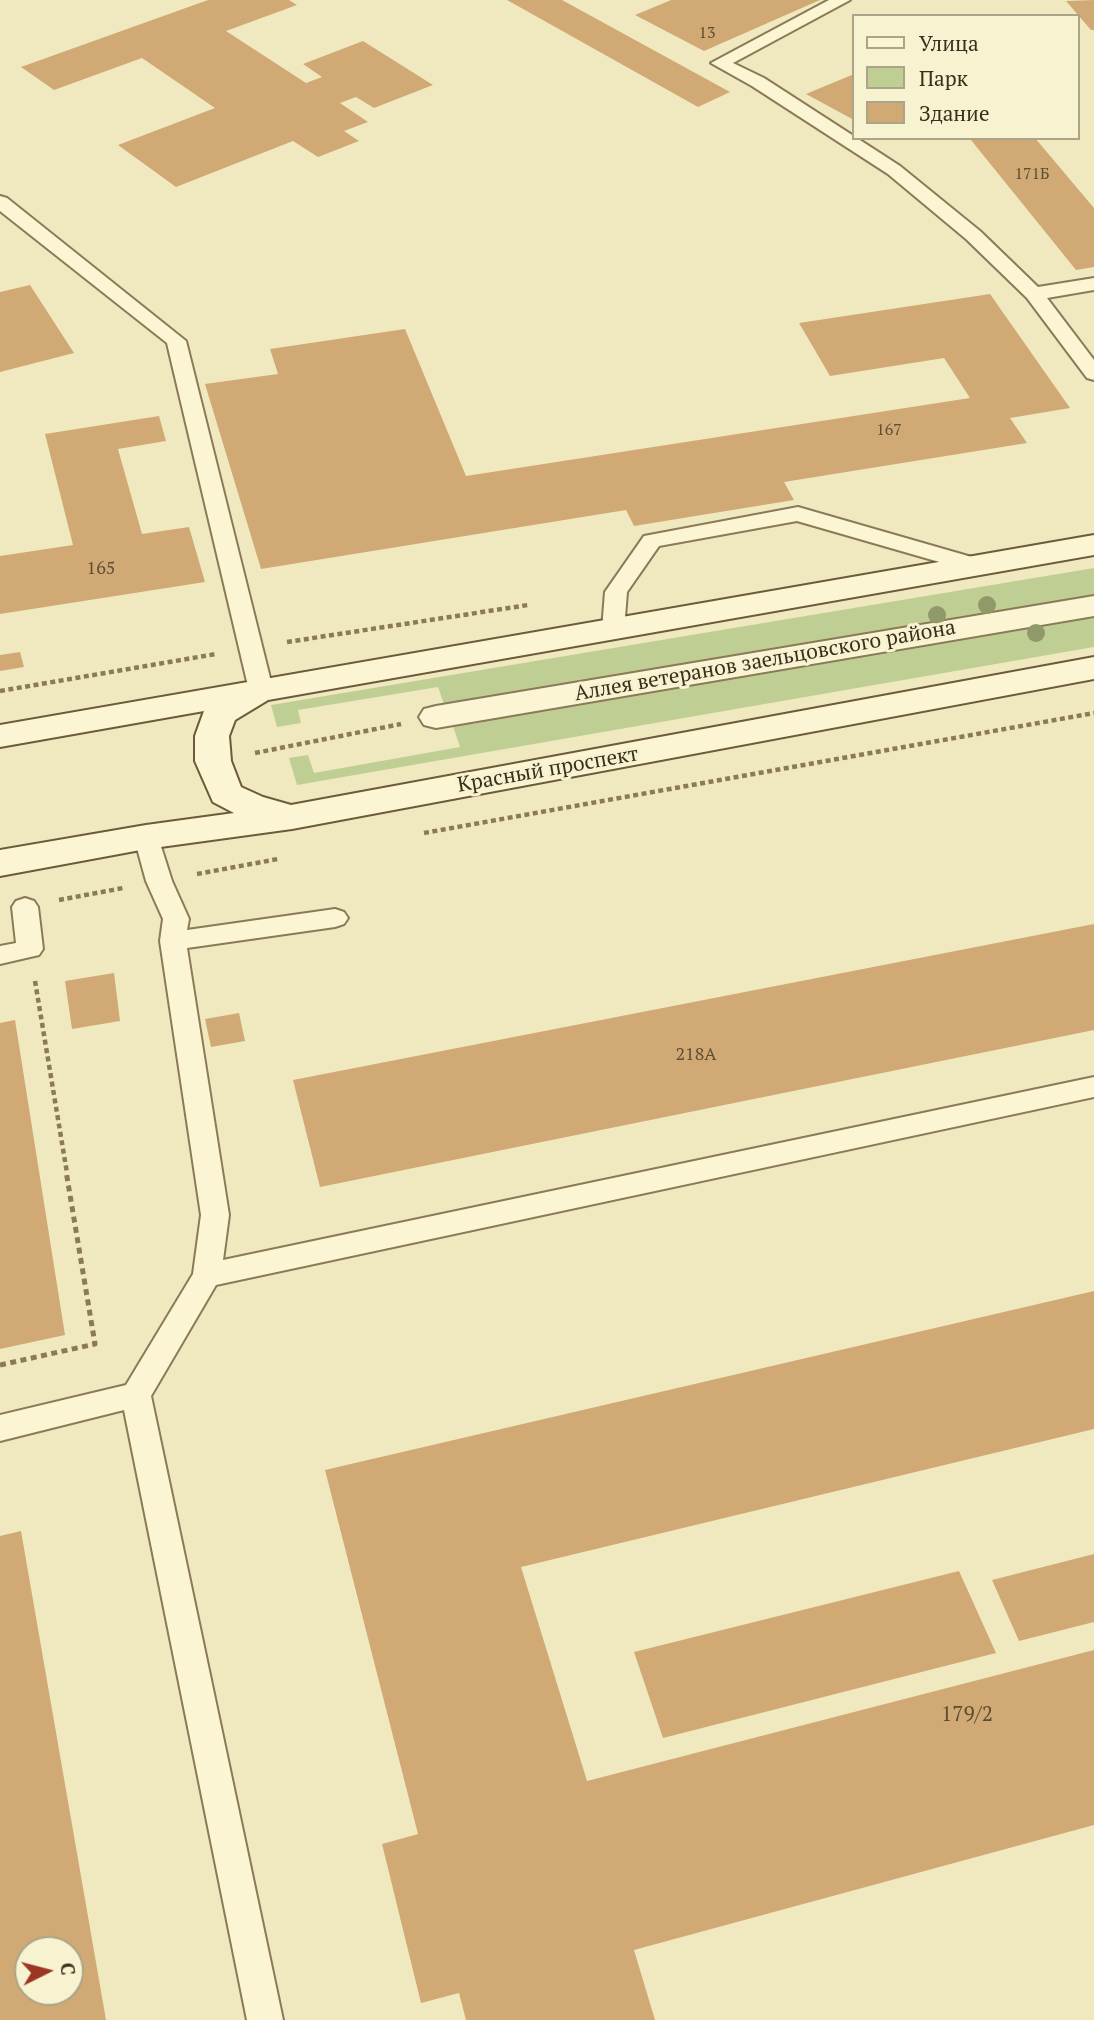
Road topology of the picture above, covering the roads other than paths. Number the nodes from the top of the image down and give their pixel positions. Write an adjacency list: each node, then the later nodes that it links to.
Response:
1 (842, 0): 4 (lane)
2 (0, 202): 11 (lane)
3 (1094, 284): 4 (lane)
4 (1034, 294): 5 (lane)
5 (1094, 374)
6 (1094, 545): 7 (main road)
7 (974, 565): 9 (main road); 9 (lane)
8 (1094, 606): 12 (main road, Аллея ветеранов заельцовского района)
9 (613, 630): 11 (main road)
10 (1094, 668): 14 (main road, Красный проспект)
11 (261, 690): 13 (main road); 14 (main road)
12 (436, 717)
13 (0, 736)
14 (292, 817): 15 (main road, Красный проспект)
15 (146, 837): 16 (main road, Красный проспект); 19 (lane)
16 (0, 863)
17 (25, 907): 20 (lane)
18 (335, 918): 19 (lane)
19 (173, 941): 22 (lane)
20 (0, 955)
21 (1094, 1087): 22 (lane)
22 (207, 1275): 23 (lane)
23 (136, 1395): 24 (lane); 25 (lane)
24 (0, 1427)
25 (265, 2020)

